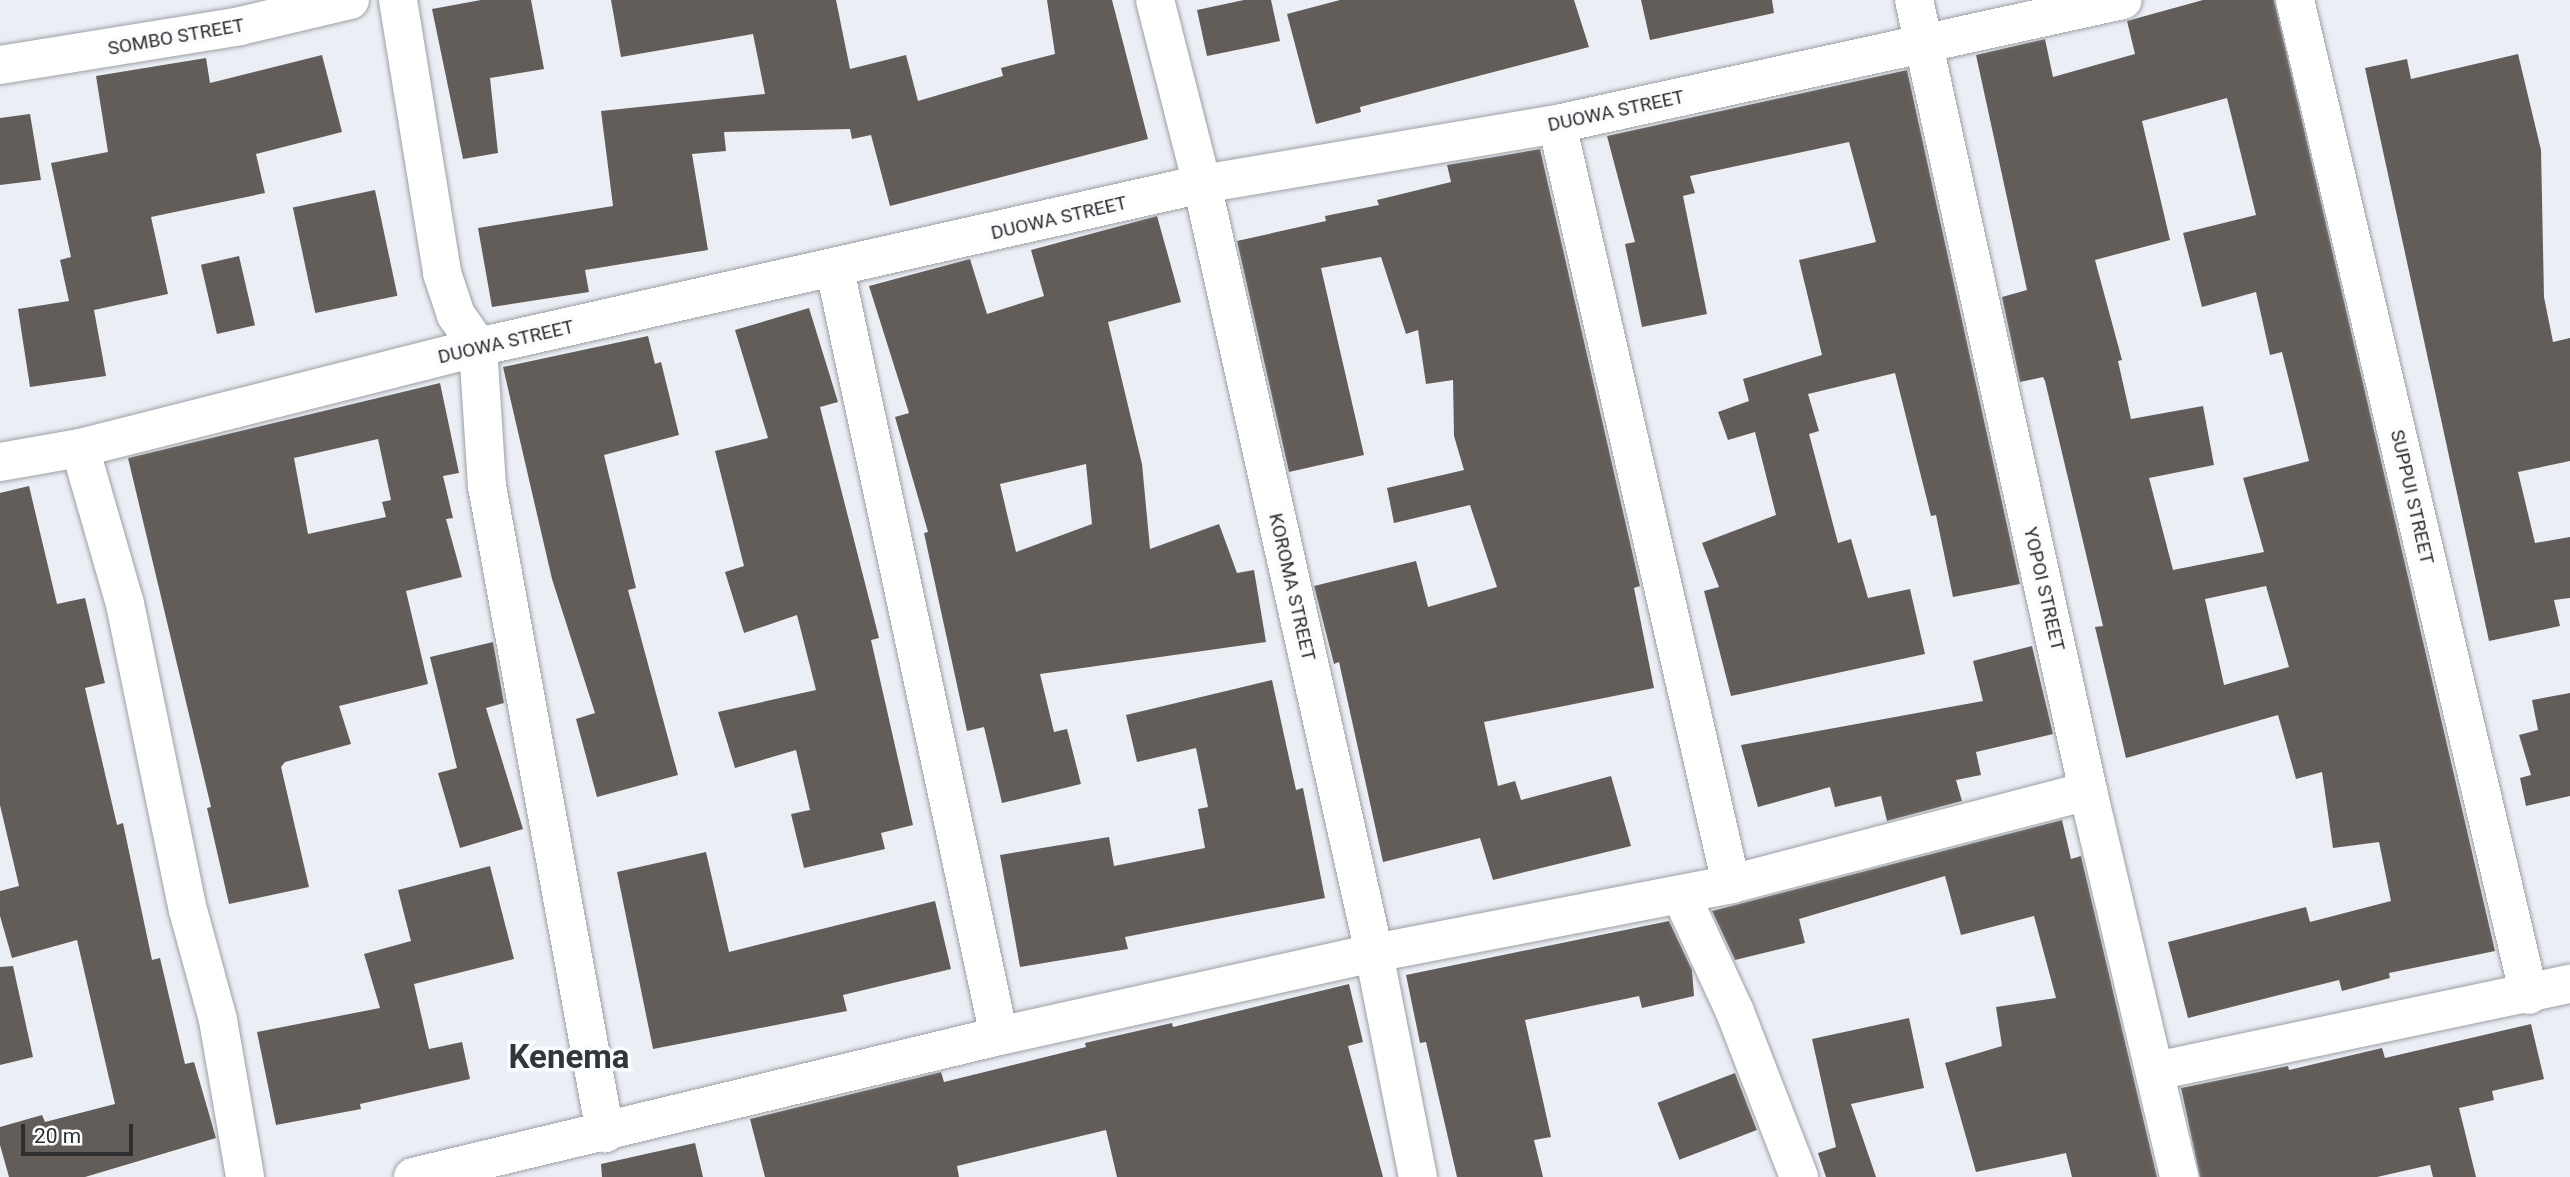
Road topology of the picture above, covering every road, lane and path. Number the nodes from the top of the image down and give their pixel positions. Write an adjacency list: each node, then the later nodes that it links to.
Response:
1 (351, 0): 8 (street, SOMBO STREET)
2 (398, 0): 12 (street)
3 (1154, 0): 10 (street, KOROMA STREET)
4 (1914, 0): 7 (street, YOPOI STREET)
5 (2123, 0): 7 (street, DUOWA STREET)
6 (2295, 0): 20 (street, SUPPUI STREET)
7 (1922, 43): 9 (street, DUOWA STREET); 15 (street, YOPOI STREET)
8 (0, 65)
9 (1557, 124): 10 (street, DUOWA STREET); 16 (street)
10 (1202, 184): 11 (street, DUOWA STREET); 18 (street, KOROMA STREET)
11 (835, 270): 12 (street, DUOWA STREET); 21 (street)
12 (478, 347): 13 (street, DUOWA STREET); 23 (street)
13 (80, 448): 14 (street, DUOWA STREET); 24 (street)
14 (0, 462)
15 (2088, 791): 16 (street); 22 (street, YOPOI STREET)
16 (1731, 884): 17 (street)
17 (1681, 895): 18 (street); 27 (street)
18 (1374, 953): 21 (street); 26 (street, KOROMA STREET)
19 (2570, 984): 20 (street)
20 (2529, 995): 22 (street)
21 (999, 1036): 23 (street)
22 (2156, 1071): 28 (street, YOPOI STREET)
23 (605, 1133): 25 (street)
24 (245, 1177)
25 (417, 1177)
26 (1418, 1177)
27 (1799, 1177)
28 (2179, 1177)

